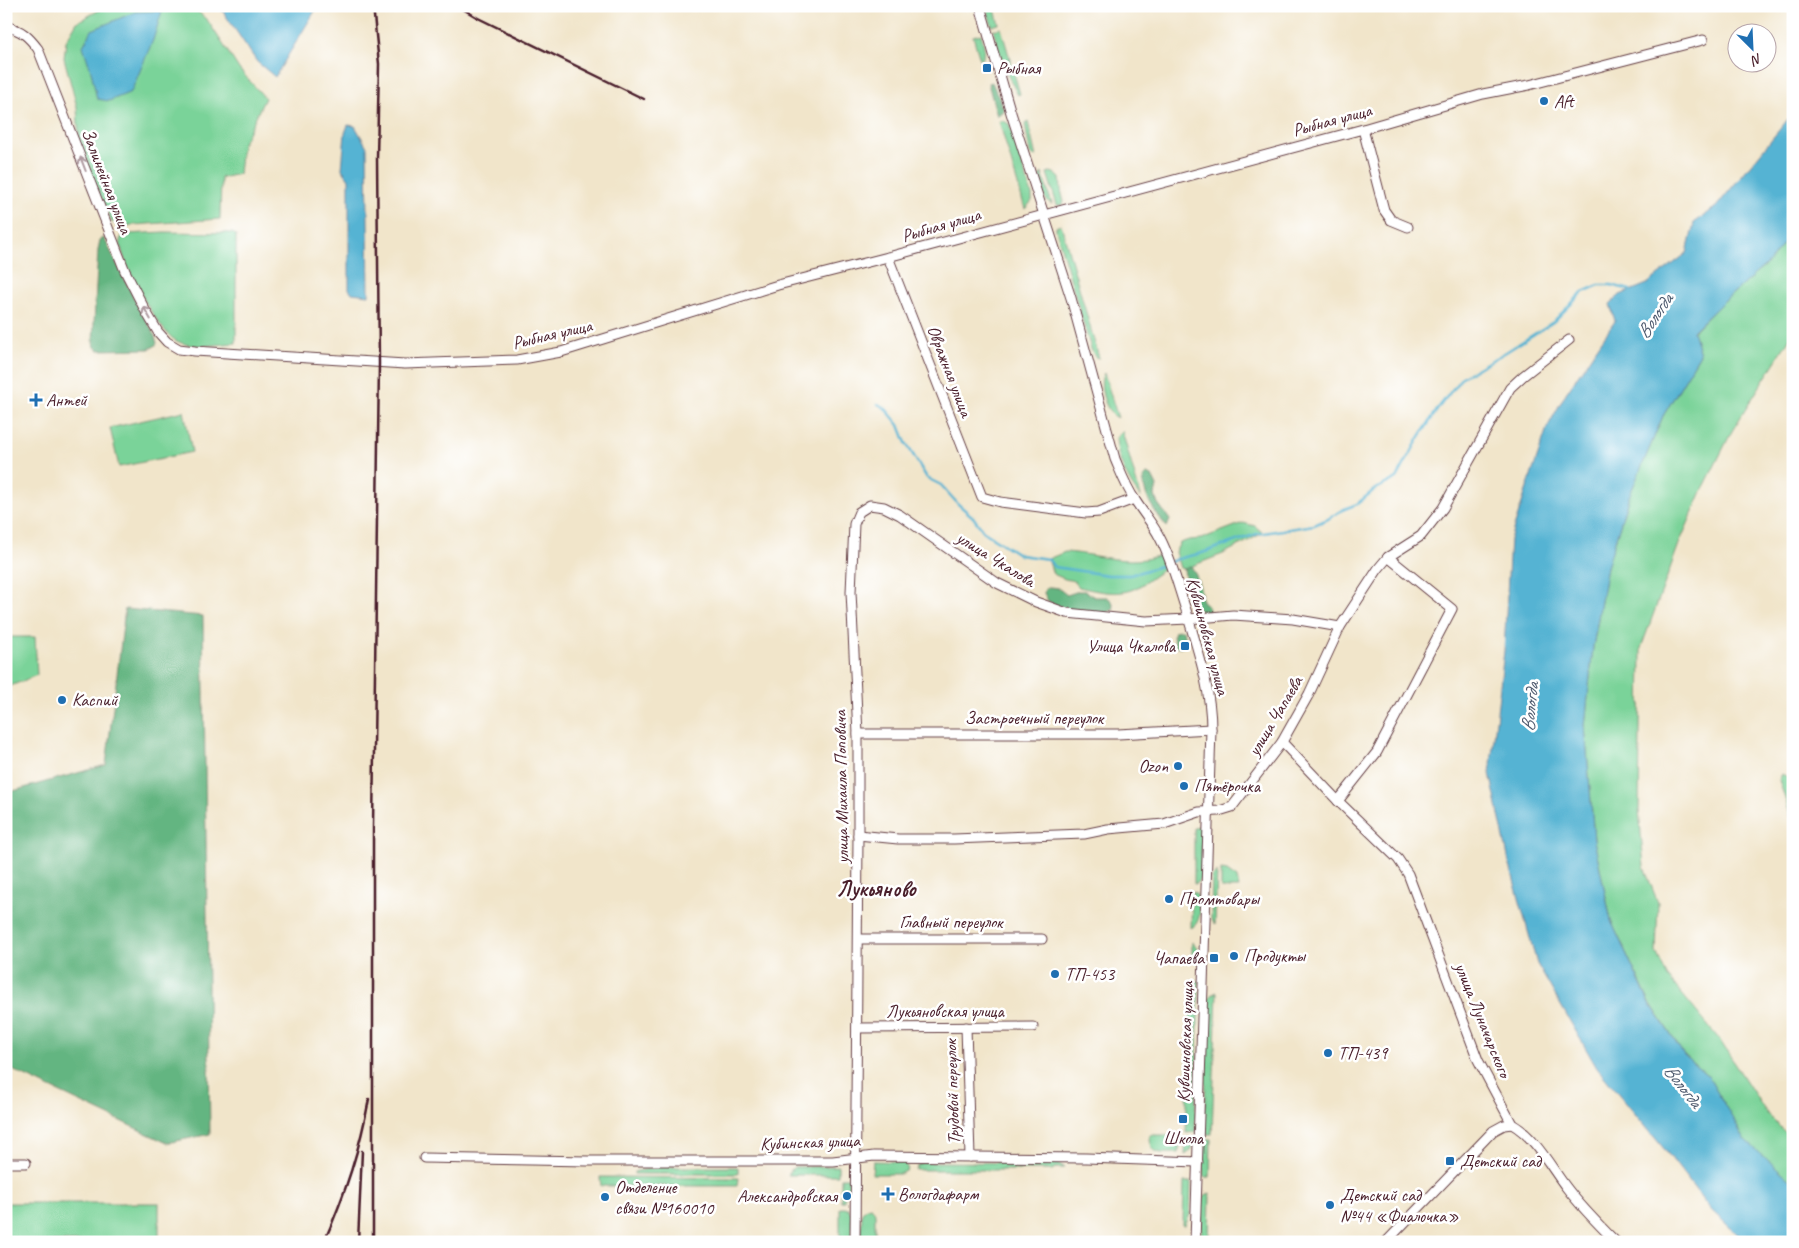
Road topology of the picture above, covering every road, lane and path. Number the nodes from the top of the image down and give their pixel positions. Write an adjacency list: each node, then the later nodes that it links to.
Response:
1 (980, 6): 5 (street)
2 (6, 27): 9 (street, Залинейная улица, one-way to 2)
3 (1703, 40): 4 (street, Рыбная улица)
4 (1363, 129): 5 (street, Рыбная улица); 6 (street)
5 (1044, 214): 7 (street, Рыбная улица); 10 (street, Кувшиновская улица)
6 (1408, 227)
7 (888, 257): 9 (street, Рыбная улица); 10 (street, Овражная улица)
8 (1569, 340): 12 (street, улица Чапаева)
9 (179, 349)
10 (1134, 499): 13 (street, Кувшиновская улица)
11 (859, 512): 13 (street, улица Чкалова); 16 (street, улица Михаила Поповича)
12 (1388, 557): 14 (street, улица Чапаева); 18 (street)
13 (1188, 619): 14 (street, улица Чкалова); 15 (street, Кувшиновская улица)
14 (1340, 627): 17 (street, улица Чапаева)
15 (1211, 729): 16 (street, Застроечный переулок); 19 (street, Кувшиновская улица)
16 (858, 734): 20 (street, улица Михаила Поповича)
17 (1282, 742): 18 (street, улица Луначарского); 19 (street, улица Чапаева)
18 (1338, 801): 26 (street, улица Луначарского)
19 (1209, 812): 20 (street, улица Чапаева); 30 (street, Кувшиновская улица)
20 (858, 835): 21 (street, улица Михаила Поповича)
21 (859, 939): 22 (street, Главный переулок); 25 (street, улица Михаила Поповича)
22 (1042, 939)
23 (966, 1027): 24 (street, Лукьяновская улица); 25 (street, Лукьяновская улица); 27 (street, Трудовой переулок)
24 (1033, 1027)
25 (857, 1028): 29 (street, улица Михаила Поповича)
26 (1512, 1124): 35 (street); 36 (street, улица Луначарского)
27 (970, 1156): 29 (street, Кубинская улица); 30 (street, Кубинская улица)
28 (424, 1158): 29 (street, Кубинская улица)
29 (856, 1158): 33 (street, улица Михаила Поповича)
30 (1198, 1162): 34 (street, Кувшиновская улица)
31 (6, 1163): 32 (street)
32 (26, 1163)
33 (855, 1242)
34 (1196, 1242)
35 (1386, 1242)
36 (1616, 1242)

